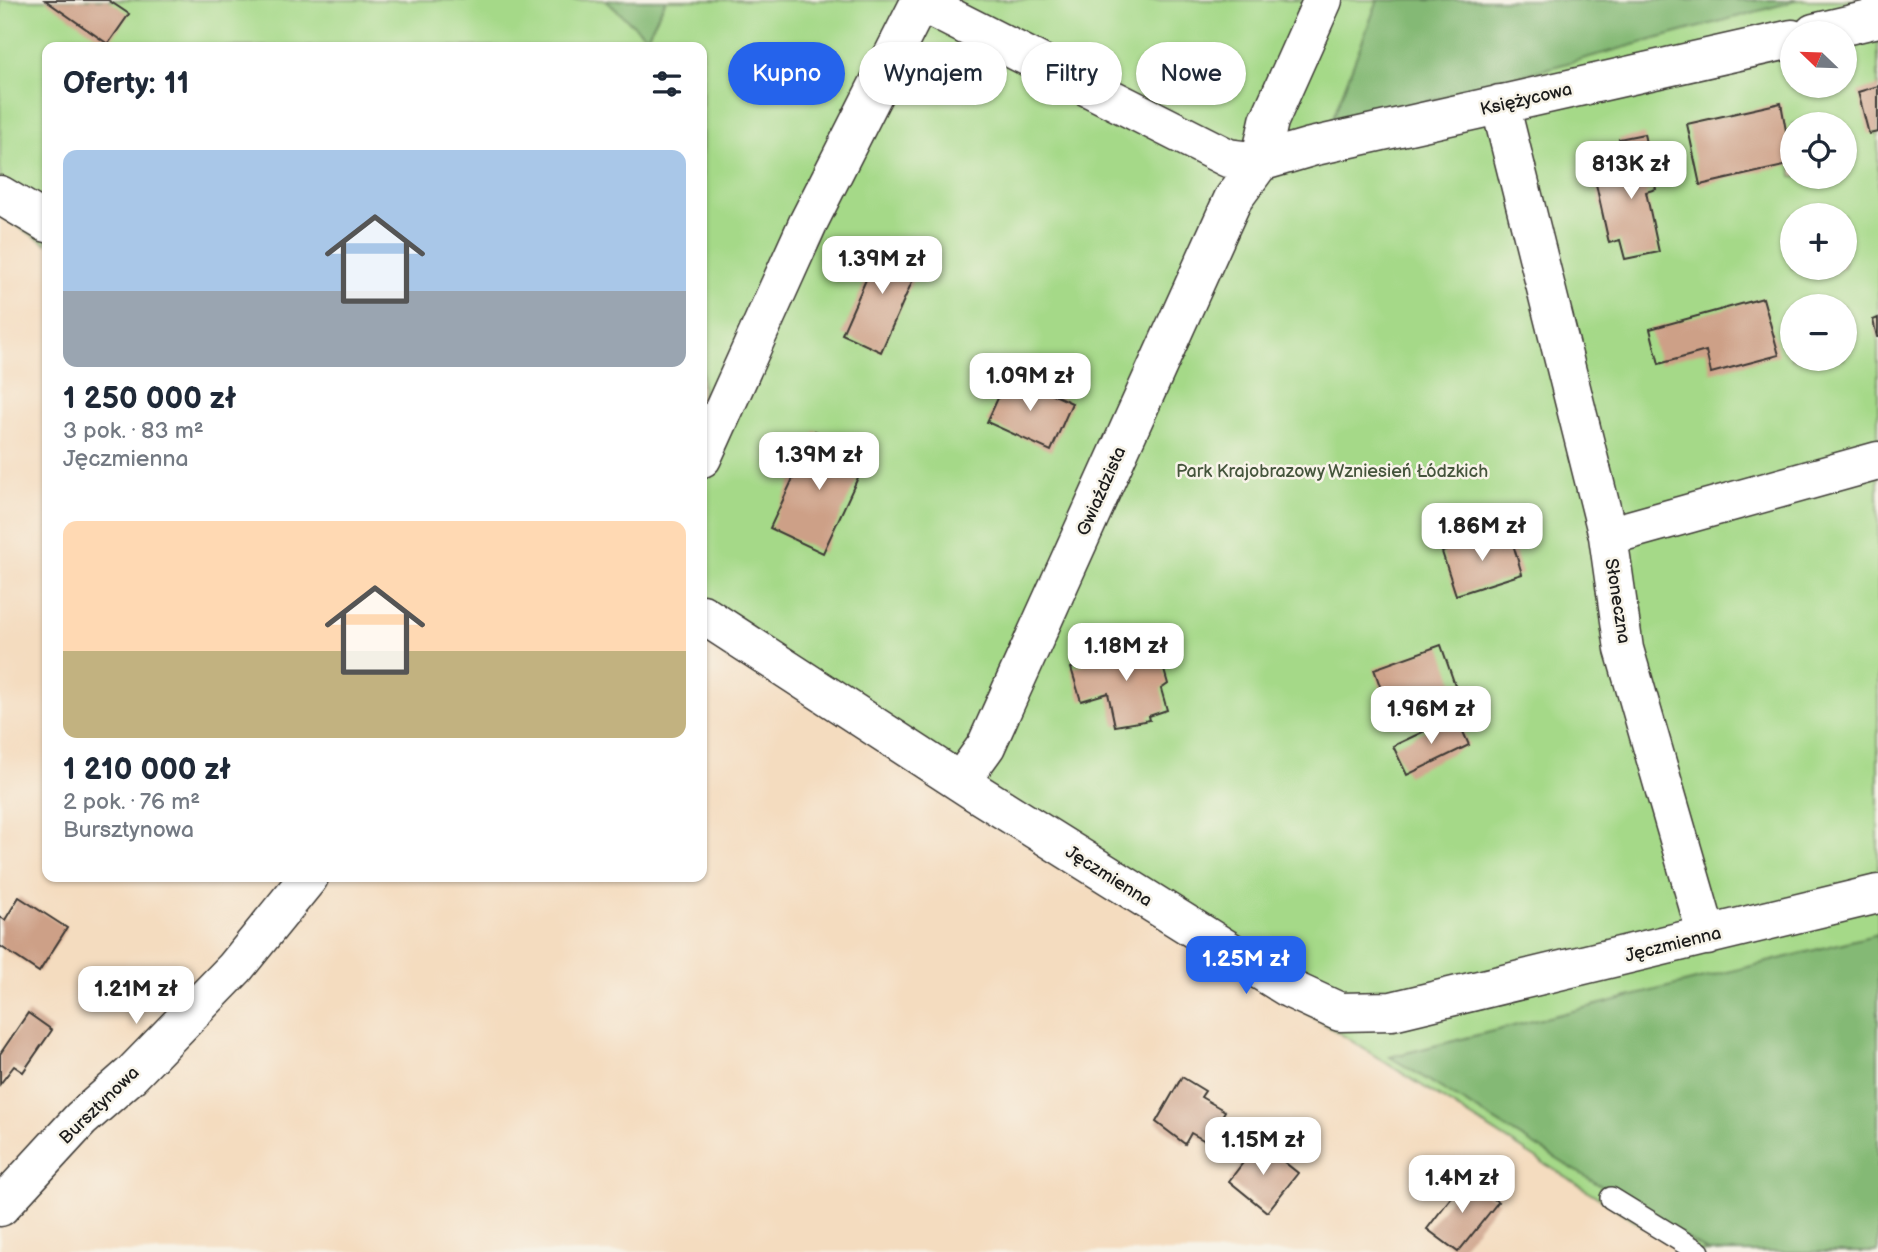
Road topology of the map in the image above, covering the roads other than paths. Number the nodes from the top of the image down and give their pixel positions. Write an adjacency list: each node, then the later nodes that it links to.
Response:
1 (1323, 0): 7 (street)
2 (920, 1): 7 (street); 10 (street)
3 (1878, 18): 4 (street)
4 (1857, 23)
5 (1780, 42): 6 (street, Księżycowa)
6 (1500, 104): 7 (street, Księżycowa); 12 (street)
7 (1260, 162): 14 (street, Gwiaździsta)
8 (0, 195): 9 (street)
9 (42, 220)
10 (707, 447)
11 (1878, 461): 12 (street, Słoneczna)
12 (1608, 536): 17 (street, Słoneczna)
13 (707, 617): 14 (street, Jęczmienna)
14 (960, 782): 17 (street, Jęczmienna)
15 (305, 882): 19 (street, Bursztynowa)
16 (1878, 894): 17 (street, Jęczmienna)
17 (1707, 936)
18 (1611, 1198): 20 (lane)
19 (0, 1207)
20 (1699, 1252)

